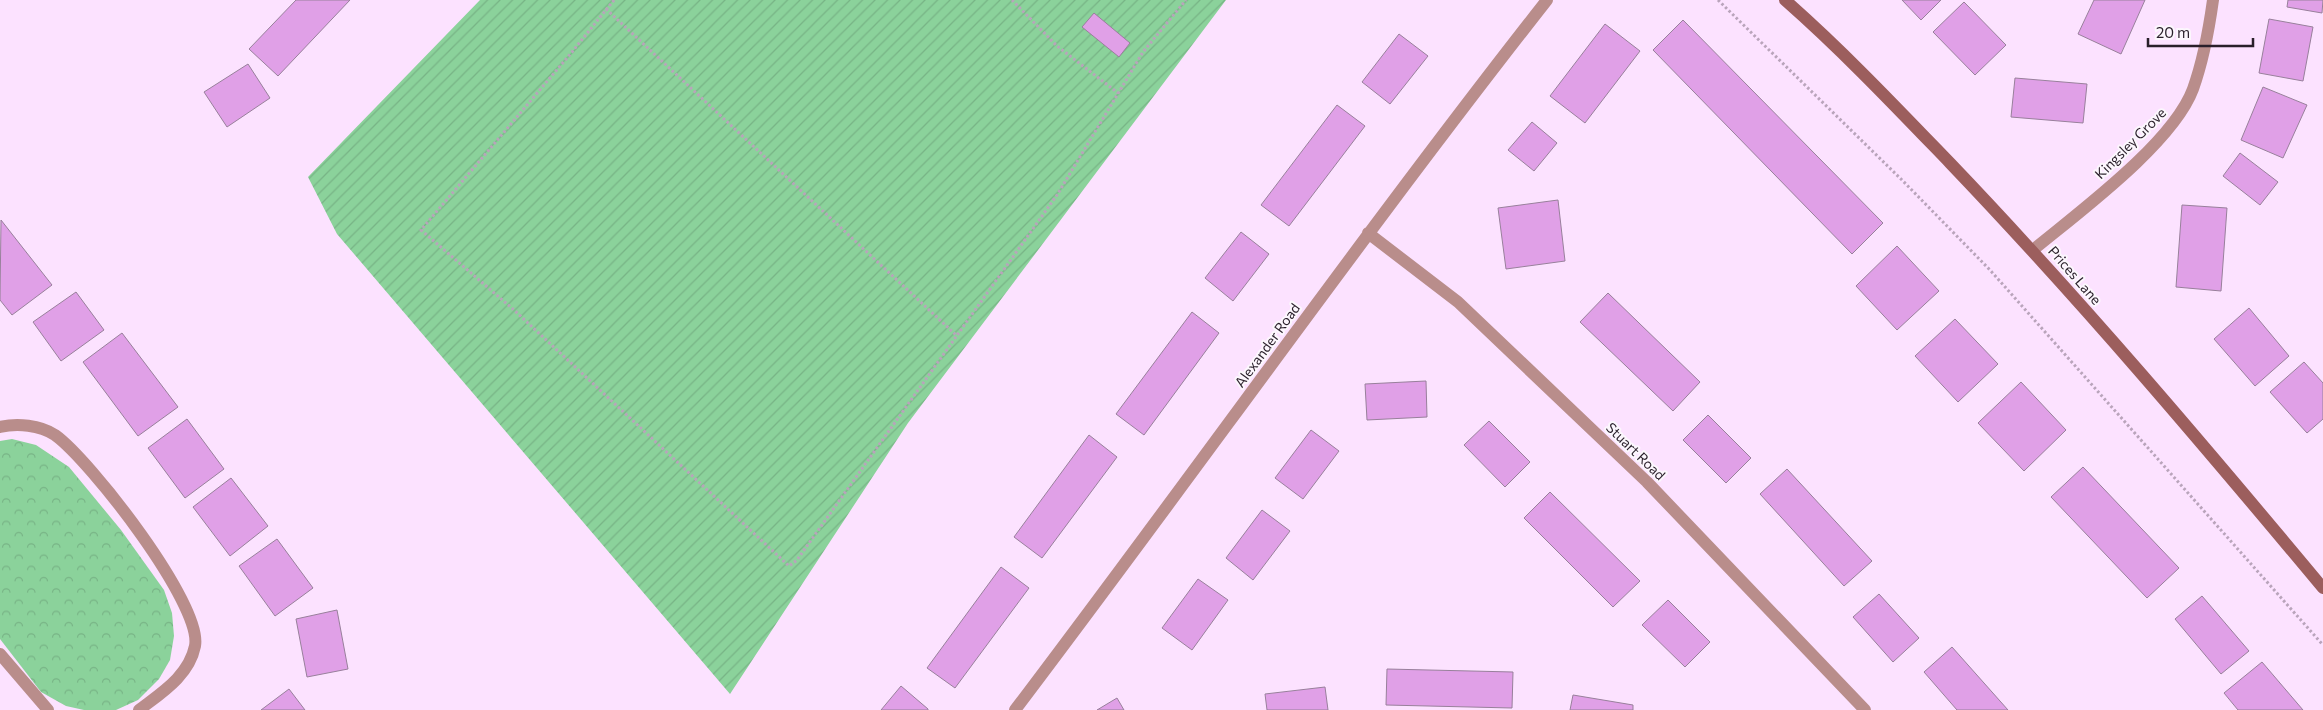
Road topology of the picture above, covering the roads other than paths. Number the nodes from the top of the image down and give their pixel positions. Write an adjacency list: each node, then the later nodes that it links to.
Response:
1 (1547, 0): 4 (street, Alexander Road)
2 (1785, 0): 5 (street, Prices Lane)
3 (2213, 0): 5 (street, Kingsley Grove)
4 (1368, 234): 11 (street, Alexander Road); 12 (street, Stuart Road)
5 (2033, 250): 7 (street, Prices Lane)
6 (0, 427): 10 (street)
7 (2323, 588)
8 (0, 654): 9 (street)
9 (48, 710)
10 (139, 710)
11 (1015, 710)
12 (1865, 710)

